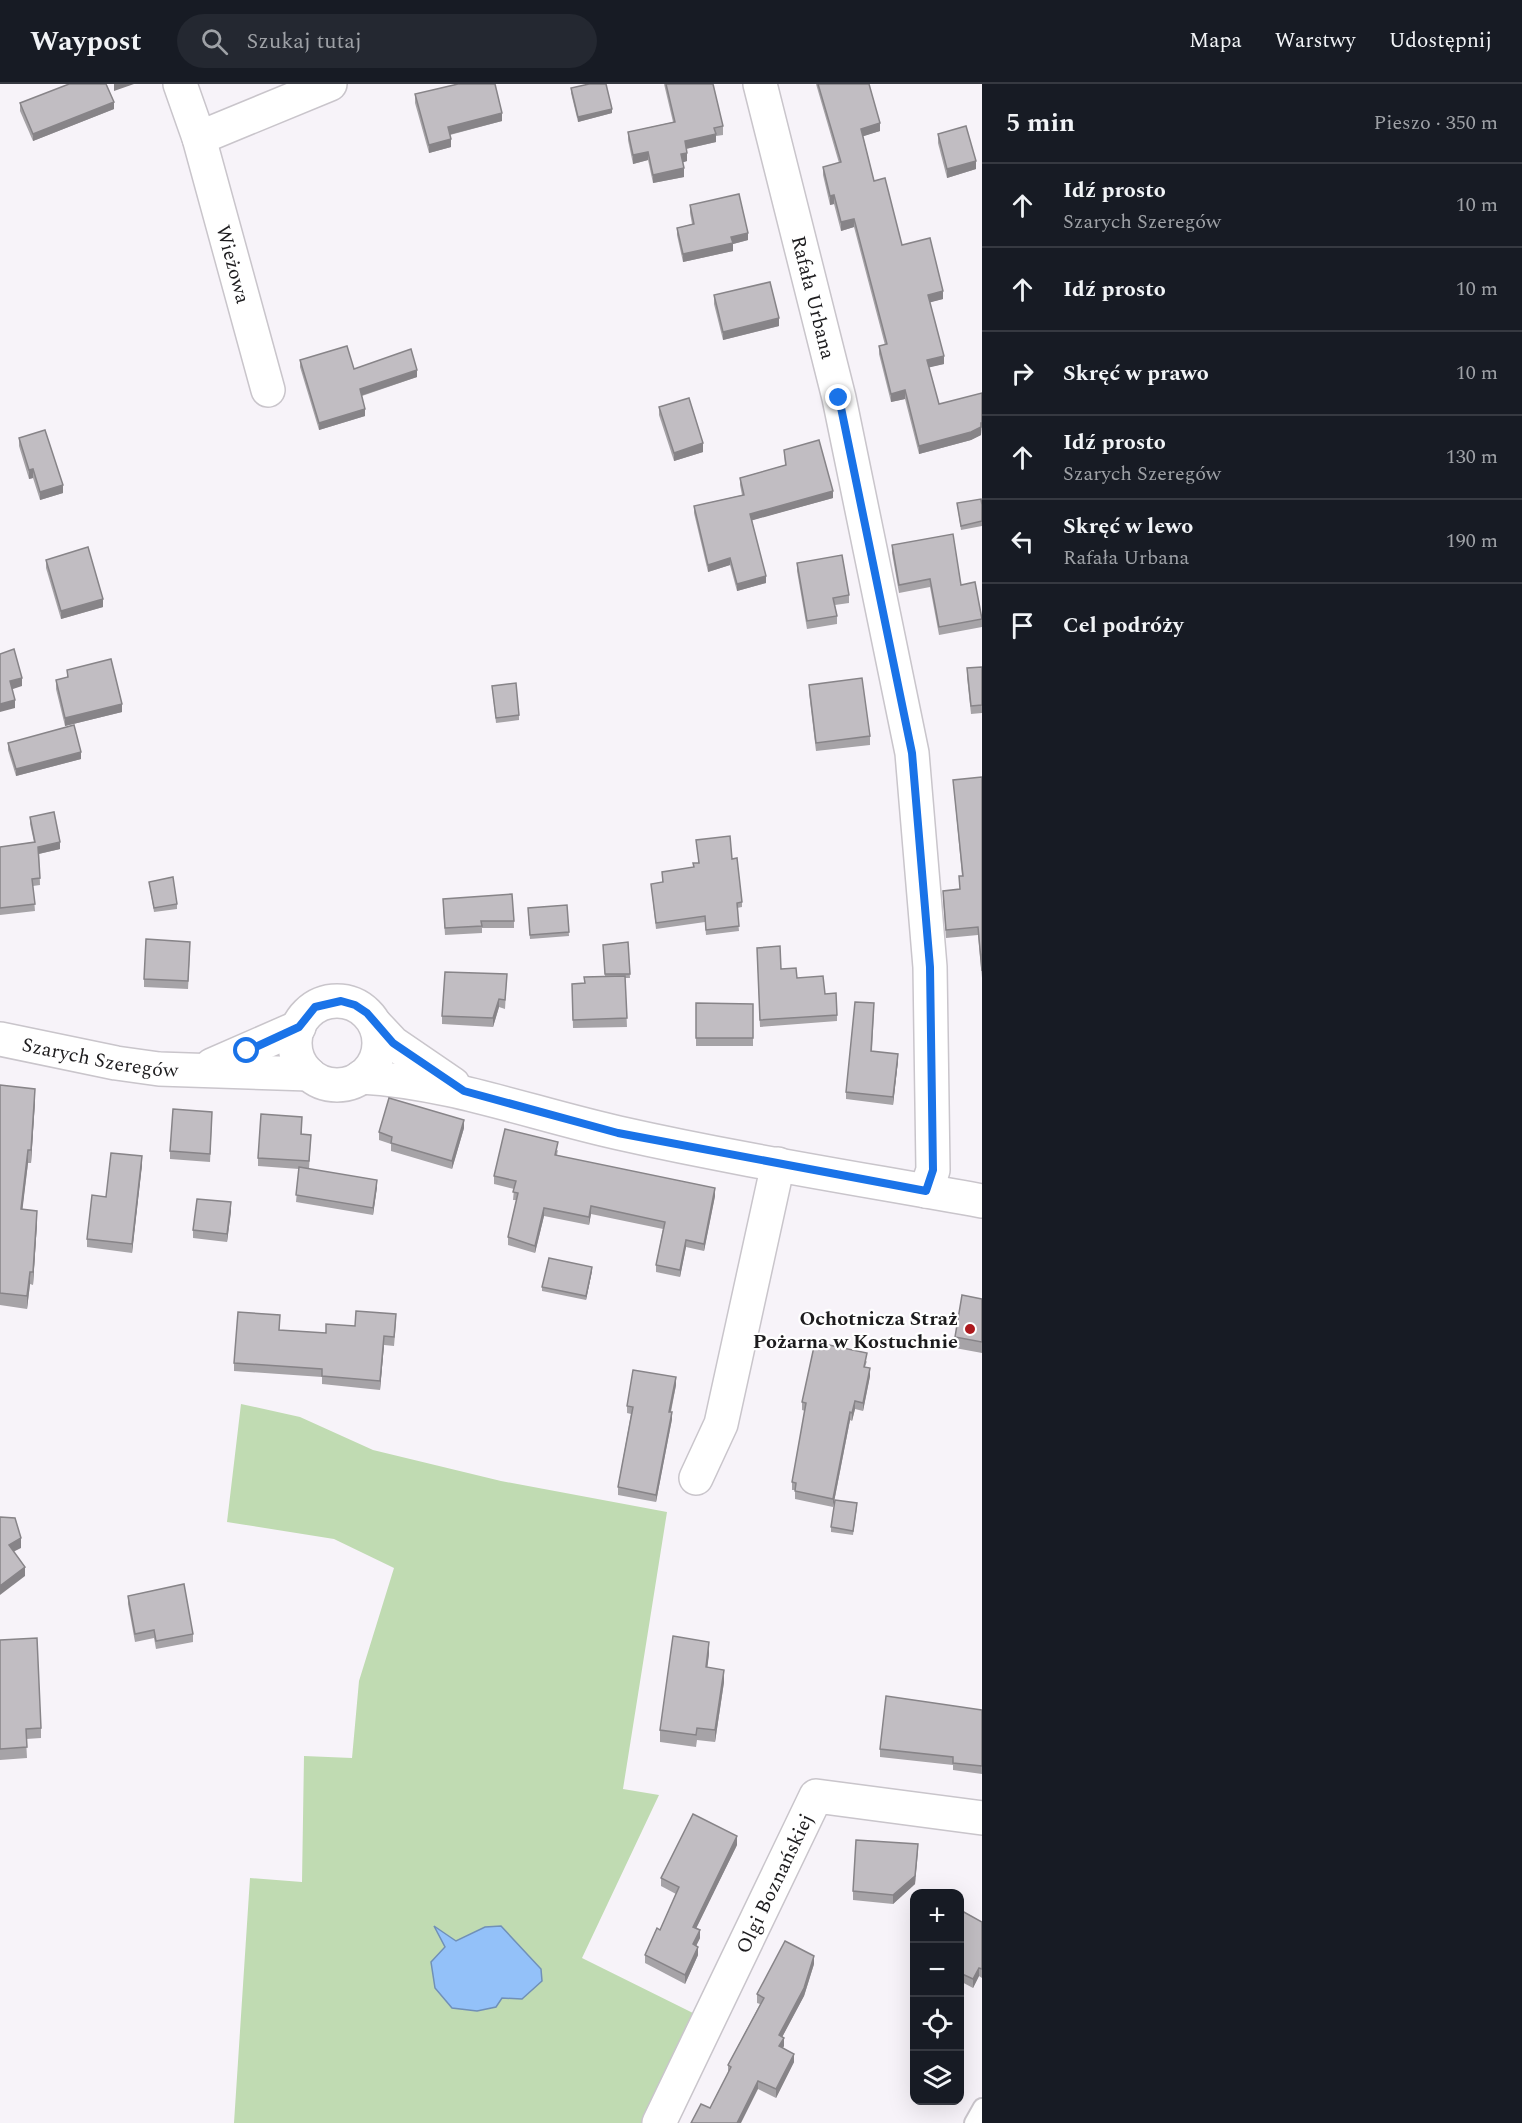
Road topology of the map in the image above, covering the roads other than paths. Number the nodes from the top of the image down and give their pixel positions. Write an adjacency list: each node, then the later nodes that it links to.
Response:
1 (180, 84): 4 (street, Wieżowa)
2 (330, 84): 4 (street)
3 (760, 84): 14 (street, Rafała Urbana)
4 (199, 138): 5 (street, Wieżowa)
5 (268, 390)
6 (376, 1025): 7 (street); 11 (street); 12 (street)
7 (299, 1027): 9 (street, Szarych Szeregów); 10 (street)
8 (0, 1039): 9 (street, Szarych Szeregów)
9 (202, 1069): 10 (street, Szarych Szeregów)
10 (309, 1074): 11 (street)
11 (361, 1077): 12 (street)
12 (464, 1091): 13 (street)
13 (778, 1164): 14 (street); 16 (street)
14 (926, 1191): 15 (street)
15 (982, 1201)
16 (696, 1478)
17 (982, 1818): 19 (street, Olgi Boznańskiej)
18 (982, 2107): 20 (lane)
19 (659, 2123)
20 (973, 2123)

